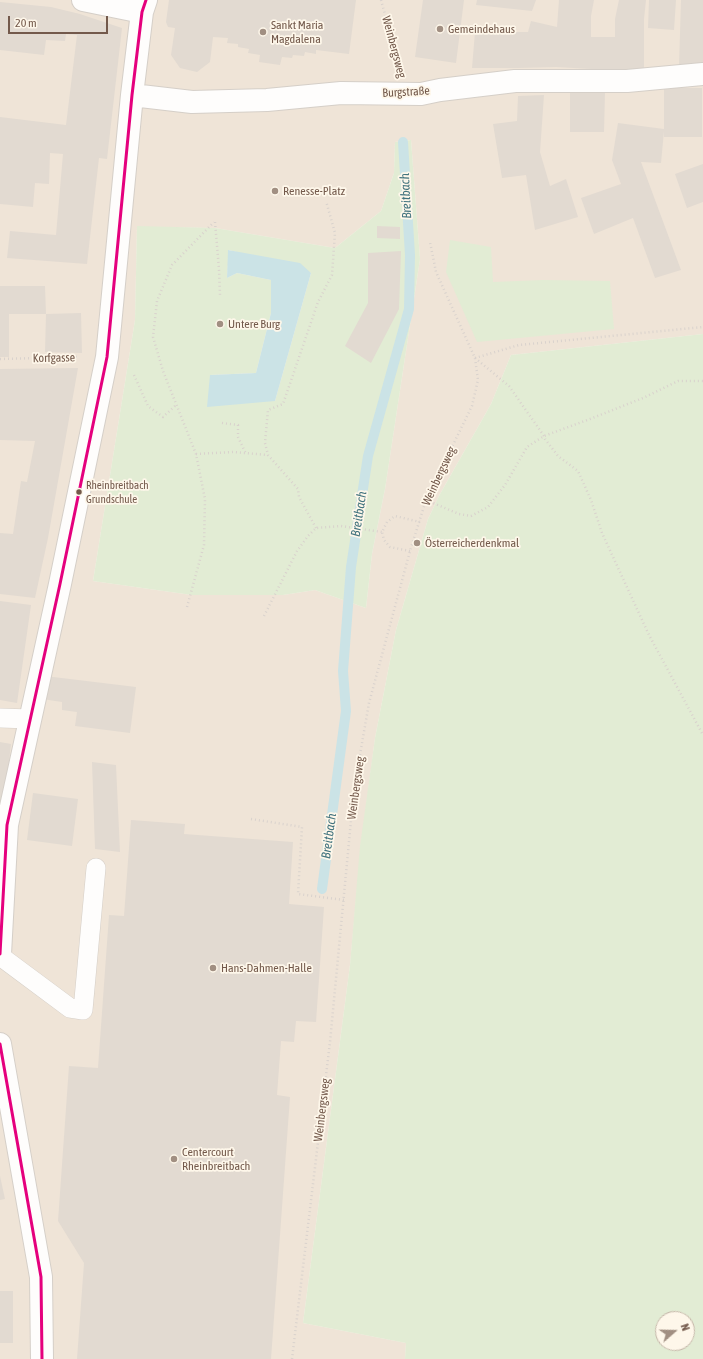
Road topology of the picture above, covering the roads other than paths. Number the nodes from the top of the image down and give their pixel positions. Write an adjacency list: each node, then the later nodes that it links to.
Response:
1 (83, 0): 2 (street)
2 (144, 6): 4 (street)
3 (703, 74): 4 (street, Burgstraße)
4 (132, 94): 6 (street)
5 (0, 718): 6 (lane)
6 (30, 719): 8 (street)
7 (96, 868): 8 (lane)
8 (0, 955)
9 (0, 1044): 10 (street)
10 (42, 1359)

